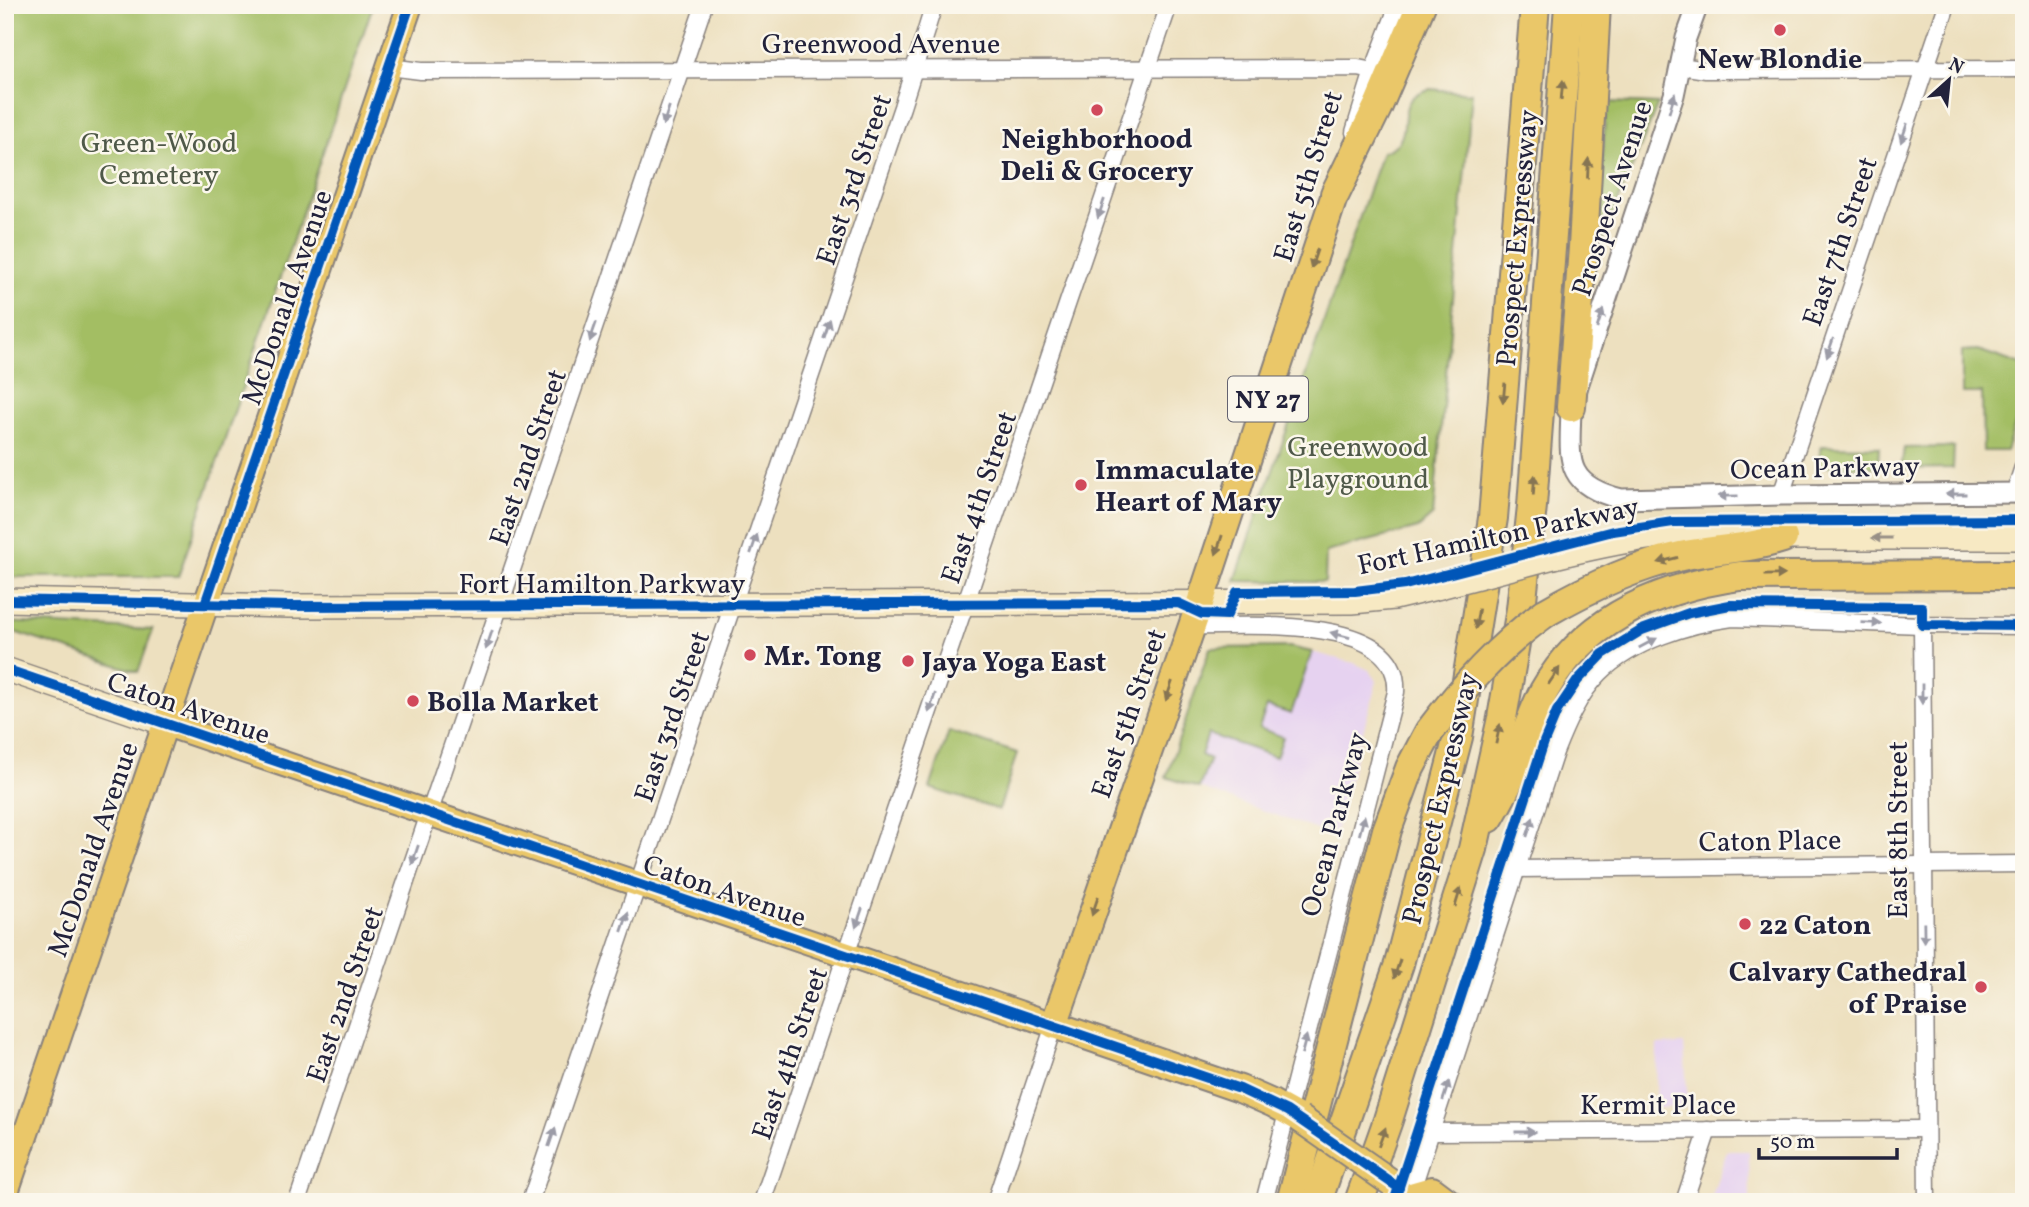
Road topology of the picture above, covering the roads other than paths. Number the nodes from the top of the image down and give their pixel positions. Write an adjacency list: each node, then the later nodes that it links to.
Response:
1 (410, 5): 13 (main road, McDonald Avenue)
2 (704, 5): 18 (street, East 2nd Street)
3 (934, 5): 15 (street, East 3rd Street)
4 (1169, 5): 16 (street, East 4th Street)
5 (1398, 5): 19 (street, East 5th Street)
6 (1421, 5): 20 (highway, NY 27)
7 (1535, 5): 58 (highway, Prospect Expressway, one-way to 58)
8 (1569, 5): 39 (highway, Prospect Expressway, one-way to 8)
9 (1596, 5): 21 (highway, one-way to 9)
10 (1698, 5): 12 (street, Prospect Avenue)
11 (1947, 5): 14 (street, East 7th Street)
12 (1681, 66): 14 (street); 21 (street, Prospect Avenue, one-way to 12)
13 (389, 67): 18 (street, Greenwood Avenue); 29 (main road, McDonald Avenue)
14 (1926, 68): 17 (street); 24 (street, East 7th Street, one-way to 24)
15 (914, 69): 16 (street, Greenwood Avenue); 18 (street, Greenwood Avenue); 32 (street, East 3rd Street, one-way to 15)
16 (1148, 69): 19 (street, Greenwood Avenue); 30 (street, East 4th Street, one-way to 30)
17 (2024, 69)
18 (682, 70): 31 (street, East 2nd Street, one-way to 31)
19 (1373, 71): 20 (street, East 5th Street)
20 (1335, 194): 33 (highway, East 5th Street / NY 27, one-way to 33)
21 (1572, 407): 24 (street, Ocean Parkway, one-way to 21)
22 (2024, 464): 23 (street)
23 (2019, 494): 24 (street, Ocean Parkway, one-way to 24)
24 (1781, 495)
25 (1783, 538): 26 (main road, Fort Hamilton Parkway, one-way to 25); 33 (main road, Fort Hamilton Parkway, bridge); 57 (highway, one-way to 57, bridge)
26 (2024, 538)
27 (2024, 575): 39 (highway, one-way to 27)
28 (5, 600): 29 (main road, Fort Hamilton Parkway)
29 (205, 604): 31 (main road, Fort Hamilton Parkway); 37 (main road, McDonald Avenue)
30 (966, 604): 32 (main road, Fort Hamilton Parkway); 33 (main road, Fort Hamilton Parkway); 44 (street, East 4th Street, one-way to 44)
31 (500, 605): 32 (main road, Fort Hamilton Parkway); 38 (street, East 2nd Street, one-way to 38)
32 (733, 605): 43 (street, East 3rd Street)
33 (1195, 615): 45 (highway, East 5th Street / NY 27, one-way to 45); 46 (street, Ocean Parkway, one-way to 33)
34 (1922, 625): 35 (street); 41 (street, East 8th Street, one-way to 41); 42 (street, one-way to 34)
35 (2024, 626)
36 (5, 669): 37 (main road, Caton Avenue)
37 (166, 724): 38 (main road, Caton Avenue); 50 (main road, McDonald Avenue)
38 (429, 813): 43 (main road, Caton Avenue); 52 (street, East 2nd Street, one-way to 52)
39 (1473, 849): 59 (highway, Prospect Expressway, one-way to 39)
40 (2024, 864): 41 (street, Caton Place)
41 (1923, 865): 42 (street, Caton Place); 47 (street, East 8th Street, one-way to 47)
42 (1517, 869): 49 (street, one-way to 42)
43 (638, 884): 44 (main road, Caton Avenue); 53 (street, East 3rd Street, one-way to 43)
44 (846, 955): 45 (main road, Caton Avenue); 54 (street, East 4th Street)
45 (1054, 1025): 46 (highway, Caton Avenue); 55 (street, East 5th Street)
46 (1293, 1115): 51 (highway, Caton Avenue, bridge); 56 (street, Ocean Parkway)
47 (1926, 1129): 48 (street, Kermit Place); 62 (street, East 8th Street)
48 (1708, 1130): 49 (street, Kermit Place, one-way to 48); 61 (street)
49 (1433, 1132): 51 (street)
50 (5, 1195)
51 (1406, 1196): 60 (highway, Caton Avenue)
52 (297, 1202)
53 (530, 1202)
54 (762, 1202)
55 (995, 1202)
56 (1264, 1202)
57 (1292, 1202)
58 (1317, 1202)
59 (1359, 1202)
60 (1448, 1202)
61 (1684, 1202)
62 (1927, 1202)

